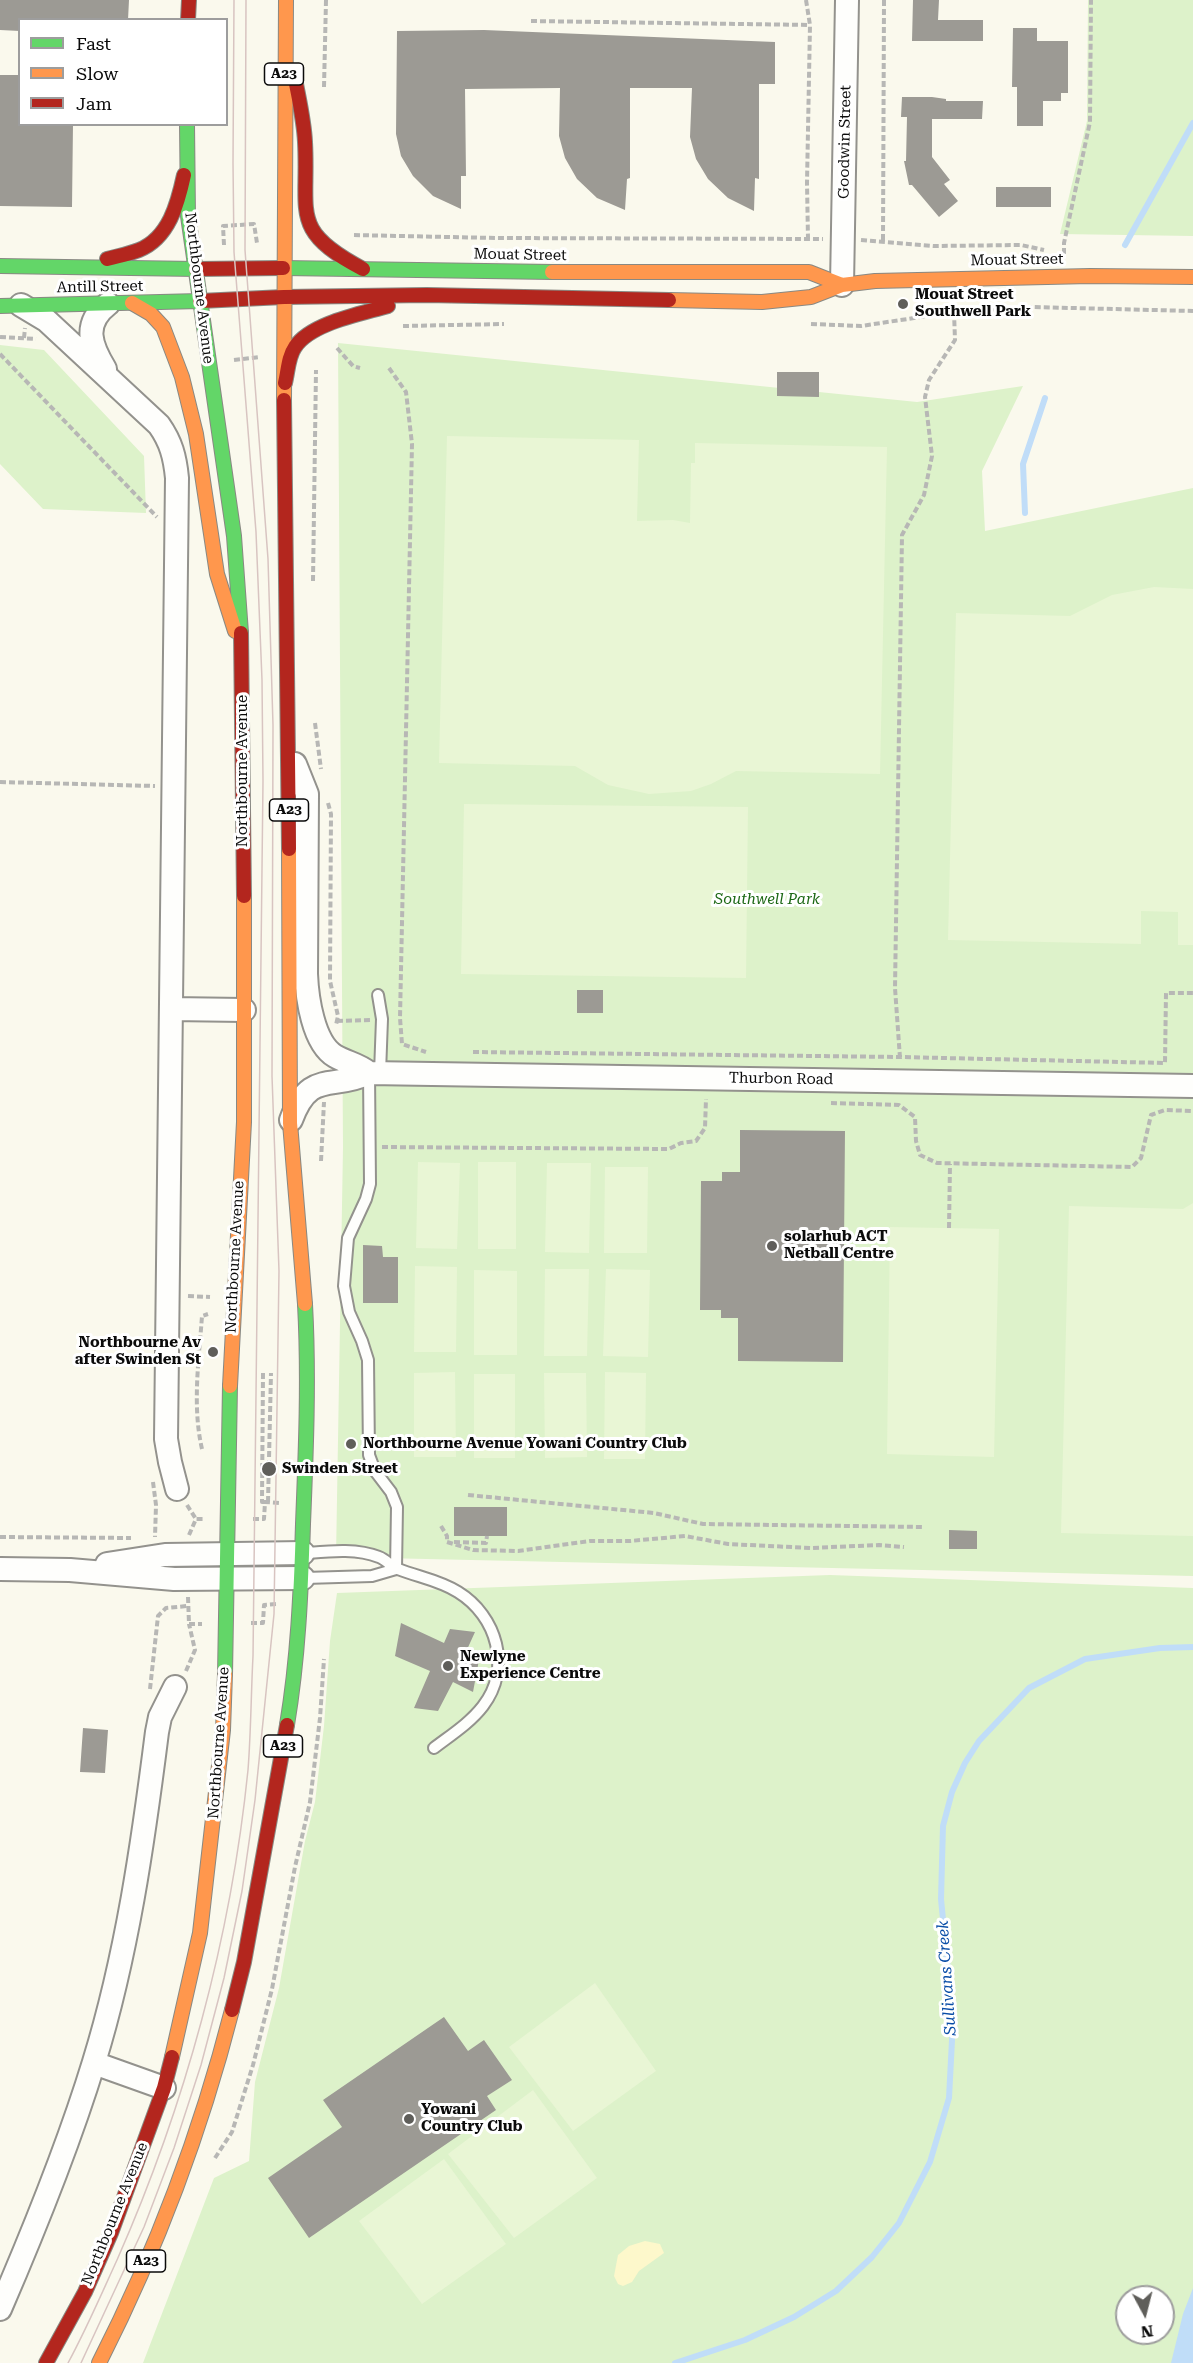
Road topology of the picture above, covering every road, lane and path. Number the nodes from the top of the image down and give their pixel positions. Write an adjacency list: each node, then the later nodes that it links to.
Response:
1 (189, 0): 7 (main road)
2 (286, 0): 8 (main road, A23)
3 (806, 0): 10 (path)
4 (847, 0): 24 (street, Goodwin Street)
5 (884, 0): 14 (path)
6 (1091, 0): 16 (path)
7 (188, 18)
8 (285, 20): 20 (main road, A23); 22 (main road)
9 (531, 21): 10 (path)
10 (810, 25): 13 (path)
11 (187, 126): 12 (main road, Northbourne Avenue / A23)
12 (187, 166): 19 (main road); 21 (main road, Northbourne Avenue / A23)
13 (353, 235)
14 (1046, 251)
15 (1055, 254): 16 (path)
16 (1064, 258): 17 (path)
17 (1070, 260)
18 (0, 266): 19 (main road, Antill Street)
19 (75, 267): 21 (main road, Antill Street)
20 (283, 268): 21 (main road, Mouat Street); 22 (main road, Mouat Street); 26 (main road, A23)
21 (196, 269): 27 (main road, Northbourne Avenue / A23)
22 (365, 270): 24 (main road, Mouat Street)
23 (1193, 277): 24 (main road, Mouat Street)
24 (842, 285): 25 (main road, Mouat Street)
25 (427, 296): 26 (main road, Mouat Street); 45 (main road)
26 (284, 297): 27 (main road, Mouat Street); 45 (main road, A23)
27 (200, 301): 28 (main road, Antill Street); 48 (main road, Northbourne Avenue / A23)
28 (132, 303): 29 (main road, Antill Street); 48 (main road)
29 (108, 304): 32 (main road, Antill Street); 44 (street)
30 (1032, 307): 31 (path)
31 (1193, 310)
32 (17, 311): 35 (path); 44 (street)
33 (954, 312): 62 (path)
34 (0, 337): 35 (path)
35 (24, 338): 36 (path)
36 (46, 343)
37 (335, 345): 42 (path)
38 (0, 354): 46 (path)
39 (262, 357): 40 (path)
40 (234, 360)
41 (316, 365): 47 (path)
42 (360, 368)
43 (389, 368): 60 (path)
44 (110, 378): 57 (street)
45 (285, 387): 50 (main road, A23)
46 (164, 524)
47 (313, 593)
48 (243, 656): 58 (main road, Northbourne Avenue / A23)
49 (314, 717): 51 (path)
50 (289, 747): 59 (street); 68 (main road, A23)
51 (322, 776)
52 (0, 782): 53 (path)
53 (162, 786)
54 (327, 795): 59 (path)
55 (1193, 993): 62 (path)
56 (378, 995): 63 (lane)
57 (171, 1009): 58 (street); 72 (street)
58 (244, 1010): 88 (main road, Northbourne Avenue / A23)
59 (327, 1026): 63 (street, Thurbon Road)
60 (435, 1052)
61 (471, 1052): 62 (path)
62 (900, 1057)
63 (375, 1073): 64 (street, Thurbon Road); 68 (street, Thurbon Road); 69 (lane)
64 (1193, 1086)
65 (717, 1099): 69 (path)
66 (830, 1103): 70 (path)
67 (1193, 1111): 70 (path)
68 (290, 1123): 87 (main road, A23)
69 (370, 1148): 91 (lane)
70 (950, 1164): 71 (path)
71 (949, 1228)
72 (168, 1295): 73 (path); 77 (street)
73 (215, 1297)
74 (263, 1373): 75 (path)
75 (271, 1373)
76 (154, 1472): 84 (path)
77 (177, 1489)
78 (468, 1495): 80 (path)
79 (441, 1526): 85 (path)
80 (924, 1527)
81 (487, 1536): 85 (path)
82 (0, 1537): 83 (path)
83 (131, 1538)
84 (143, 1538)
85 (447, 1542): 86 (path)
86 (904, 1547)
87 (303, 1553): 88 (street); 91 (lane); 93 (main road, A23)
88 (227, 1554): 90 (street); 92 (main road, Northbourne Avenue / A23)
89 (0, 1569): 90 (street)
90 (70, 1569): 92 (street)
91 (396, 1569): 93 (lane); 96 (lane)
92 (227, 1578): 93 (street); 98 (main road, Northbourne Avenue / A23)
93 (303, 1578): 101 (main road, A23)
94 (189, 1624): 95 (path)
95 (175, 1687): 97 (street)
96 (434, 1748)
97 (94, 2063): 98 (street); 99 (street)
98 (164, 2088): 100 (main road, Northbourne Avenue / A23)
99 (0, 2309)
100 (46, 2363)
101 (99, 2363)

